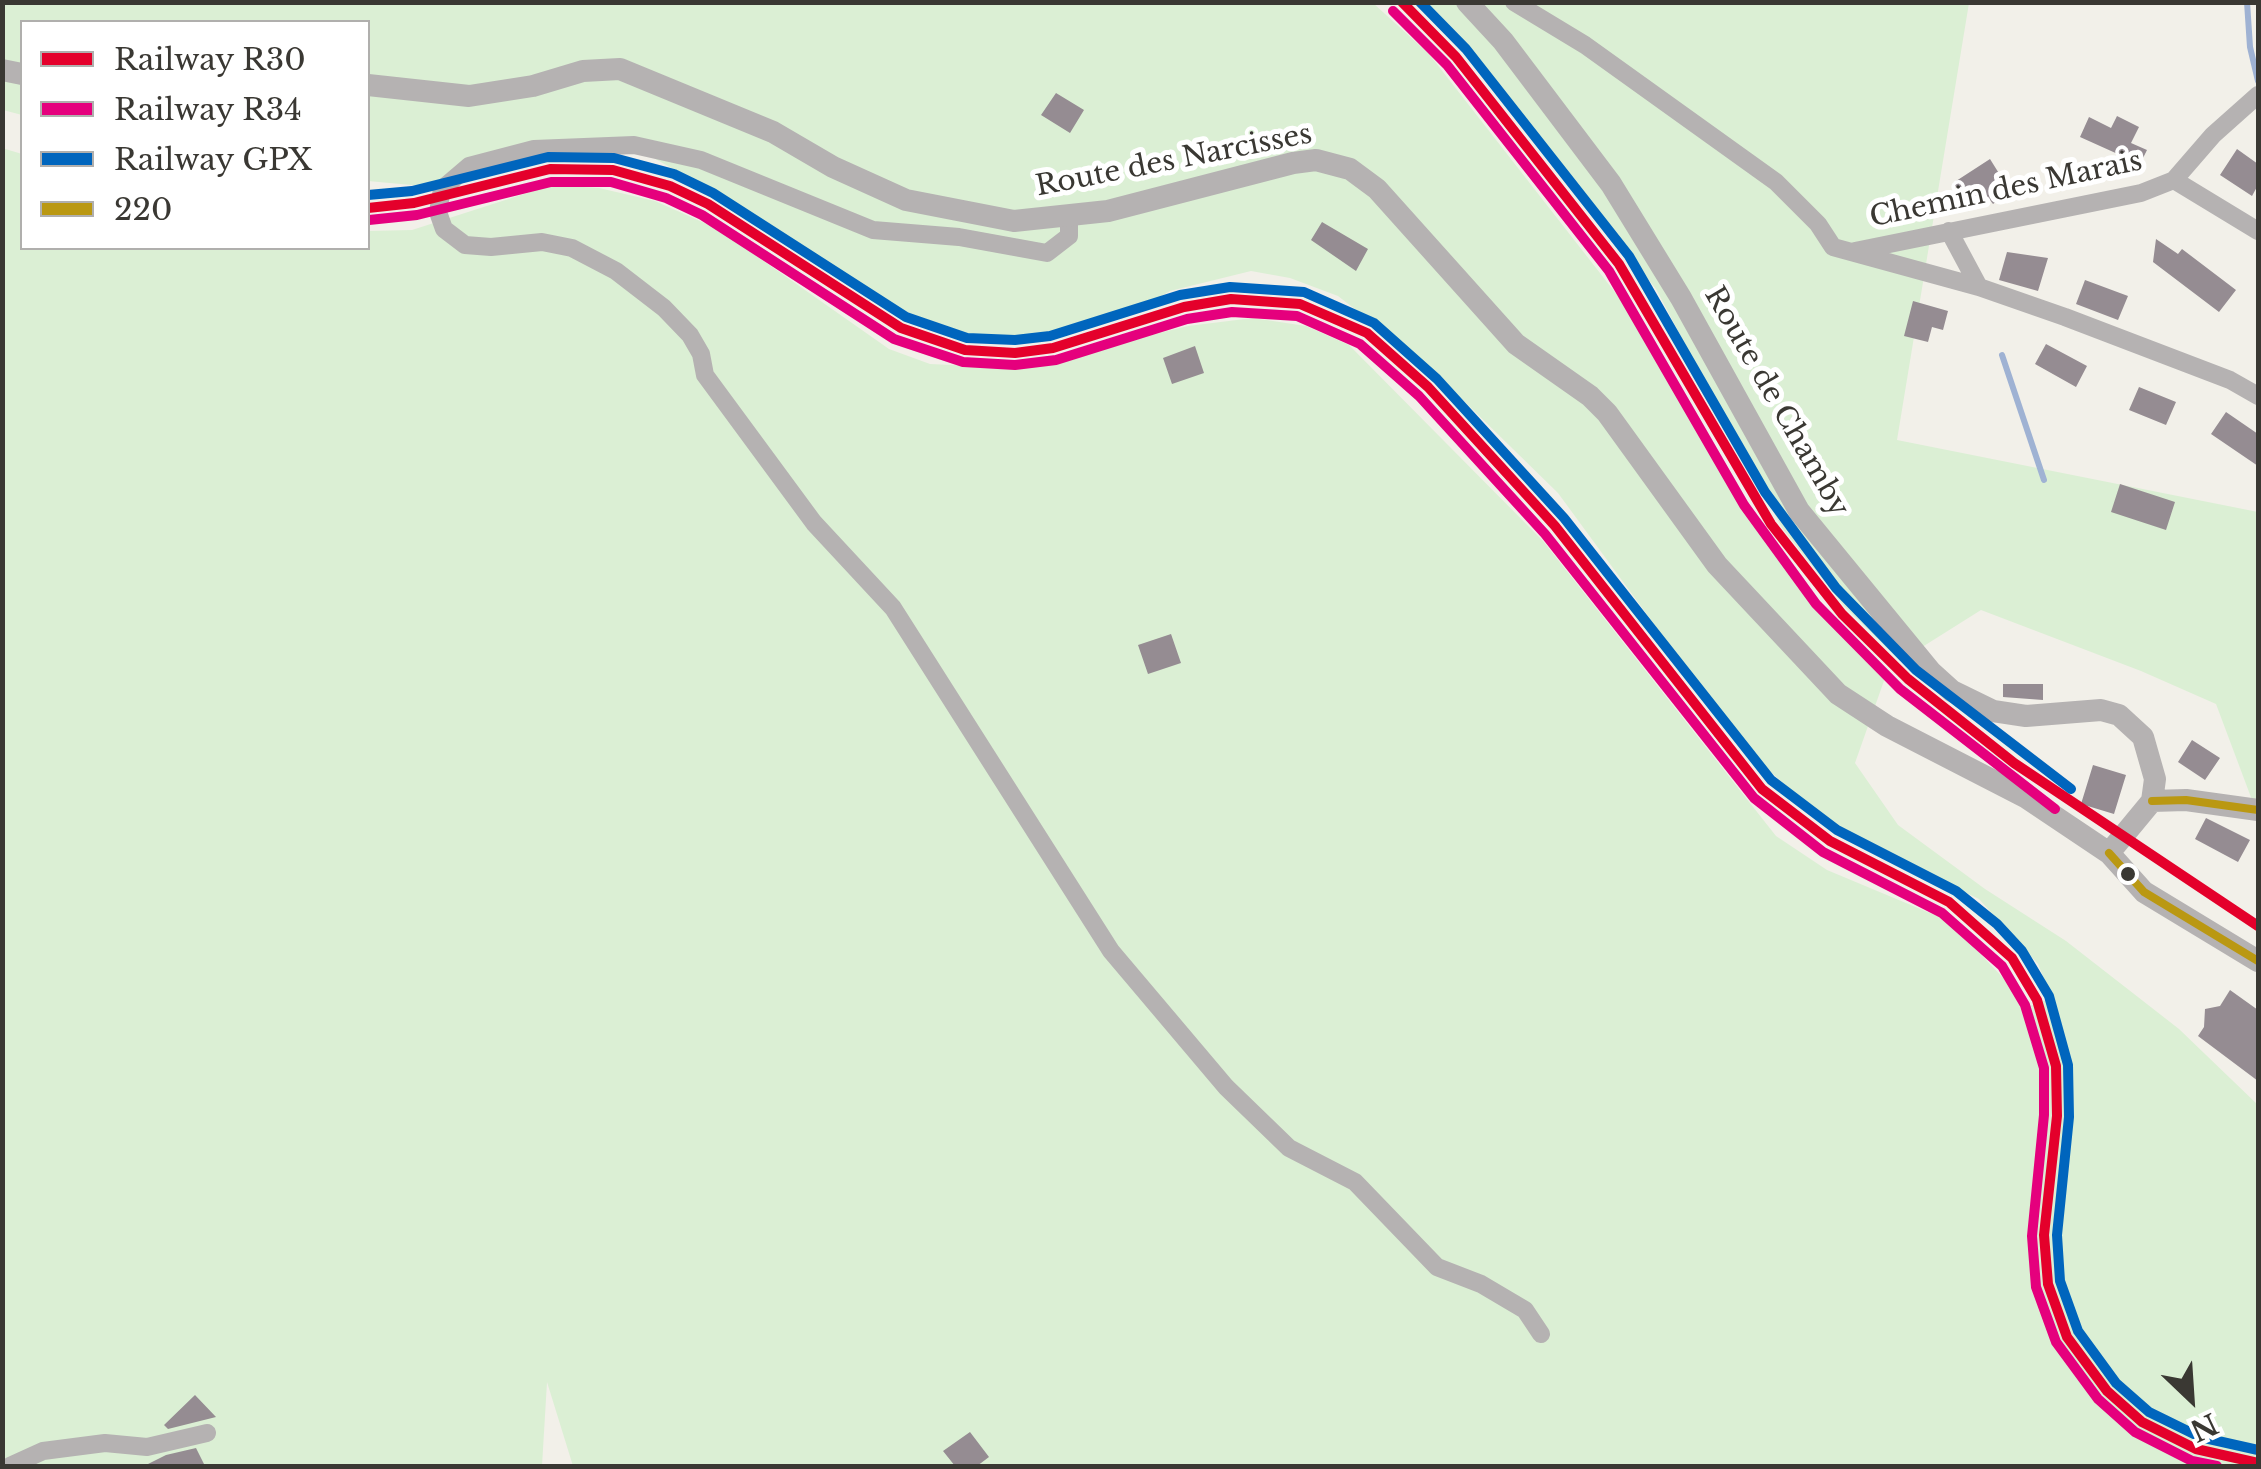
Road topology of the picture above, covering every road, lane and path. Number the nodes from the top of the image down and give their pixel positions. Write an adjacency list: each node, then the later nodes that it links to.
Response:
1 (1467, 2): 12 (street, Route de Chamby)
2 (1514, 2): 9 (street)
3 (370, 85): 6 (street, Route des Narcisses)
4 (2258, 96): 5 (street, Chemin des Marais)
5 (2174, 180): 7 (street, Chemin des Marais); 8 (street, Chemin des Marais)
6 (1069, 218): 14 (street, Route des Narcisses); 16 (street)
7 (1950, 231): 9 (street, Chemin des Marais); 10 (street)
8 (2258, 231)
9 (1850, 252): 10 (street)
10 (1979, 287): 11 (street)
11 (2258, 396)
12 (2152, 801): 13 (street); 14 (street)
13 (2258, 810)
14 (2109, 852): 15 (street, Route des Narcisses)
15 (2258, 961)
16 (1541, 1334)
17 (207, 1433): 18 (street)
18 (10, 1466)

